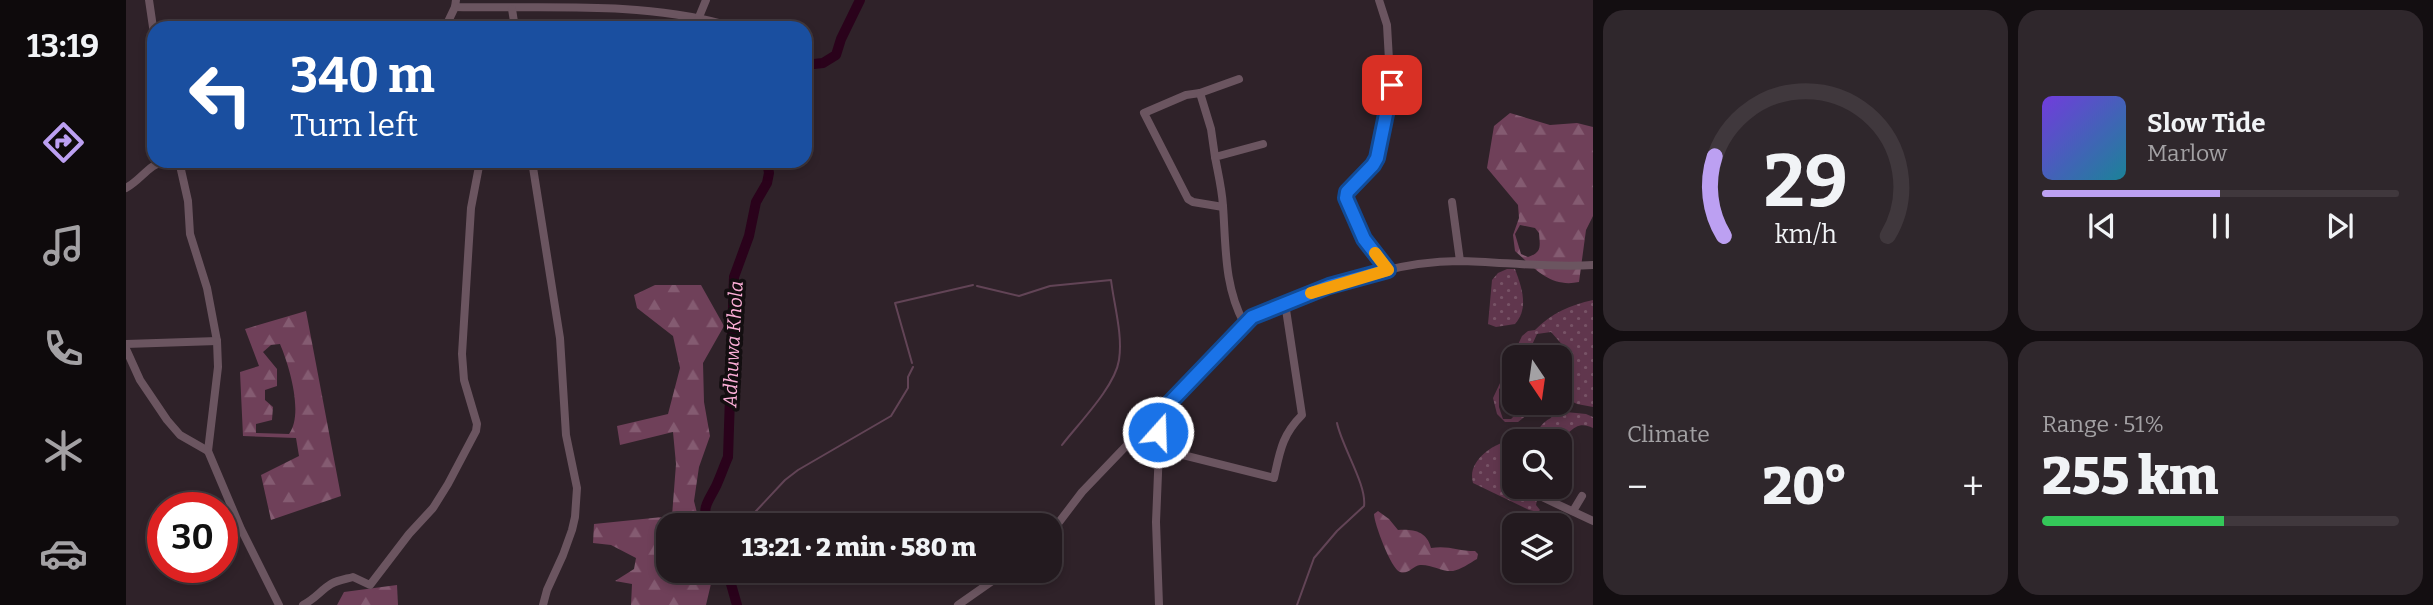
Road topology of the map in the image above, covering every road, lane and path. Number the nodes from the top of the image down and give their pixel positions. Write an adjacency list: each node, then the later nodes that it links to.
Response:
1 (149, 0): 8 (street)
2 (706, 0): 7 (street)
3 (1379, 0): 25 (street)
4 (456, 4): 6 (street); 9 (street)
5 (627, 5): 6 (street); 7 (street)
6 (512, 9): 10 (street)
7 (699, 17): 11 (street)
8 (152, 21)
9 (448, 21)
10 (514, 21)
11 (713, 21)
12 (1239, 79): 13 (street)
13 (1200, 93): 15 (street); 22 (street)
14 (1263, 144): 15 (street)
15 (1215, 157): 22 (street)
16 (152, 168): 20 (street)
17 (181, 168): 28 (street)
18 (479, 168): 40 (street)
19 (533, 168): 41 (street)
20 (126, 187)
21 (1452, 202): 23 (street)
22 (1223, 207): 27 (street)
23 (1460, 261): 24 (street); 25 (street)
24 (1593, 265)
25 (1388, 270): 26 (street)
26 (1285, 303): 27 (street); 31 (street)
27 (1244, 323): 30 (street)
28 (217, 341): 29 (street); 32 (street)
29 (126, 346): 32 (street)
30 (1157, 416): 31 (street); 36 (street)
31 (1159, 449): 43 (street)
32 (208, 452): 39 (street)
33 (1582, 496): 35 (street)
34 (1546, 499): 35 (street)
35 (1573, 511): 37 (street)
36 (1062, 518)
37 (1593, 521)
38 (989, 583): 42 (street)
39 (279, 605)
40 (303, 605)
41 (543, 605)
42 (958, 605)
43 (1159, 605)

